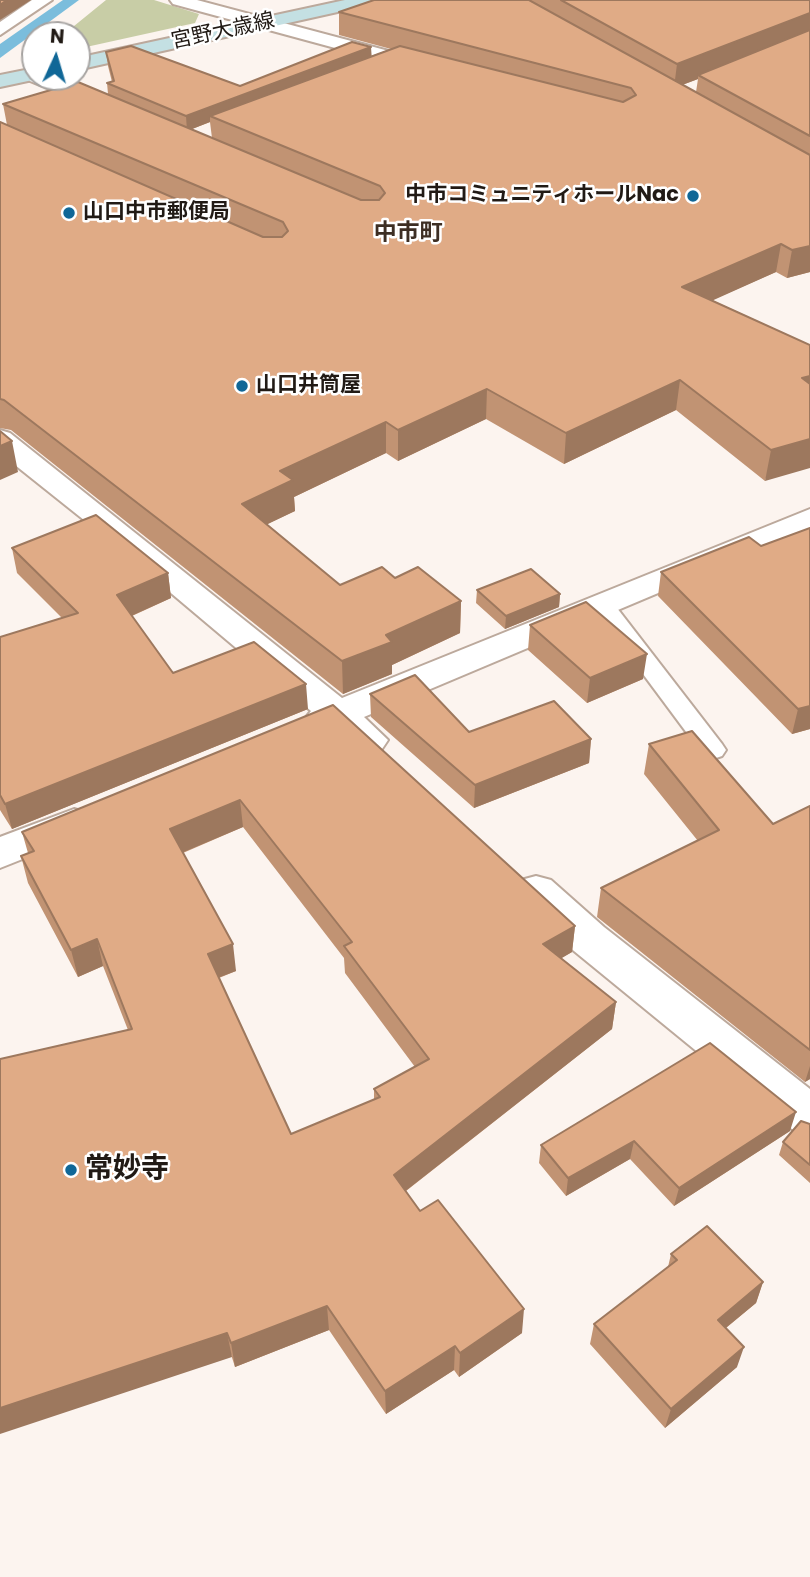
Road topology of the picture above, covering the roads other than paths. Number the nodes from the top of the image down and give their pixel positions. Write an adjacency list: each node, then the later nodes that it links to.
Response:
1 (43, 0): 5 (street)
2 (179, 0): 4 (street)
3 (369, 0): 4 (main road, 宮野大歳線)
4 (259, 24): 6 (main road, 宮野大歳線); 7 (street)
5 (0, 30)
6 (91, 61)
7 (401, 61): 8 (street); 9 (street)
8 (439, 71)
9 (362, 75)
10 (21, 77): 11 (main road)
11 (0, 81)
12 (72, 91): 13 (street)
13 (126, 114)
14 (0, 439): 17 (street)
15 (810, 518): 16 (street)
16 (602, 604): 17 (street); 19 (lane)
17 (340, 713): 18 (street); 20 (street)
18 (289, 734)
19 (713, 750)
20 (400, 768)
21 (101, 811): 22 (street)
22 (0, 853)
23 (509, 867): 24 (street)
24 (810, 1116)

